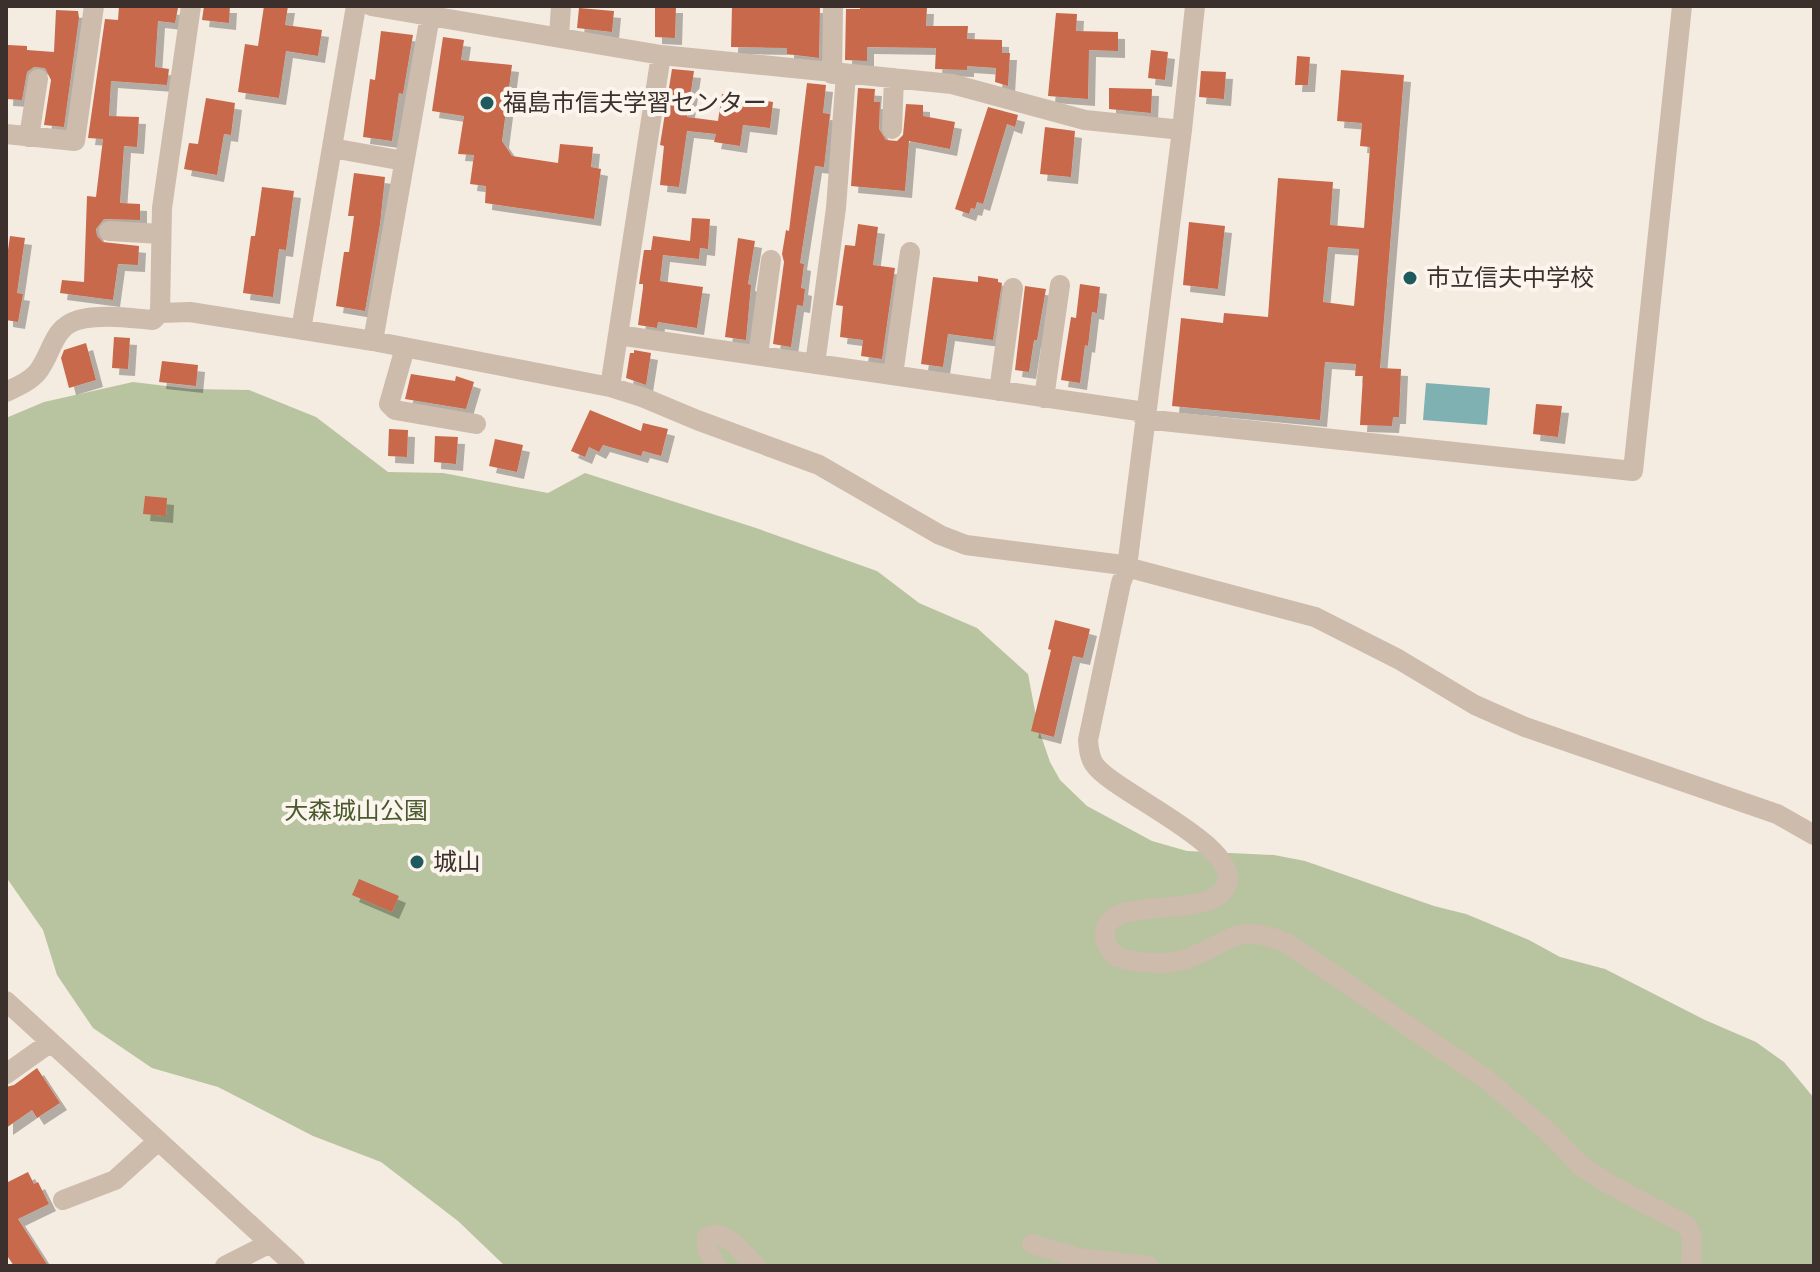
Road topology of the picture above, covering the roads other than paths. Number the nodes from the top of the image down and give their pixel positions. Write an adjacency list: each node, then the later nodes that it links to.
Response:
1 (94, 6): 19 (street)
2 (191, 6): 23 (street)
3 (356, 6): 20 (street)
4 (371, 6): 10 (street)
5 (561, 6): 11 (street)
6 (833, 6): 13 (street)
7 (1195, 6): 17 (street)
8 (1682, 6): 40 (street)
9 (475, 14): 10 (street); 11 (street)
10 (430, 16): 21 (street)
11 (559, 36): 12 (street)
12 (661, 55): 13 (street); 30 (street)
13 (839, 74): 14 (street); 34 (street)
14 (894, 78): 16 (street); 17 (street)
15 (38, 79): 19 (street)
16 (892, 129)
17 (1182, 130): 40 (street)
18 (6, 134): 19 (street)
19 (29, 137)
20 (332, 148): 21 (street); 29 (street)
21 (404, 161): 31 (street)
22 (109, 231): 23 (street)
23 (161, 234): 28 (street)
24 (910, 252): 35 (street)
25 (771, 260): 33 (street)
26 (1060, 285): 39 (street)
27 (1013, 288): 37 (street)
28 (160, 313): 29 (street); 38 (street)
29 (301, 330): 31 (street)
30 (618, 335): 33 (street); 36 (street)
31 (373, 341): 32 (street)
32 (405, 348): 36 (street); 41 (street)
33 (758, 355): 34 (street)
34 (815, 364): 35 (street)
35 (893, 375): 37 (street)
36 (610, 387): 42 (street)
37 (999, 391): 39 (street)
38 (6, 392)
39 (1044, 398): 40 (street)
40 (1145, 416): 42 (street)
41 (476, 424)
42 (1127, 567): 43 (street); 56 (street)
43 (1814, 835)
44 (7, 1005): 45 (street)
45 (51, 1042): 46 (street); 47 (street)
46 (6, 1074)
47 (158, 1141): 48 (street); 49 (street)
48 (63, 1200)
49 (270, 1243): 51 (street); 52 (street)
50 (1032, 1244): 55 (street)
51 (225, 1266)
52 (295, 1266)
53 (716, 1266): 54 (street)
54 (756, 1266)
55 (1149, 1266)
56 (1691, 1266)

